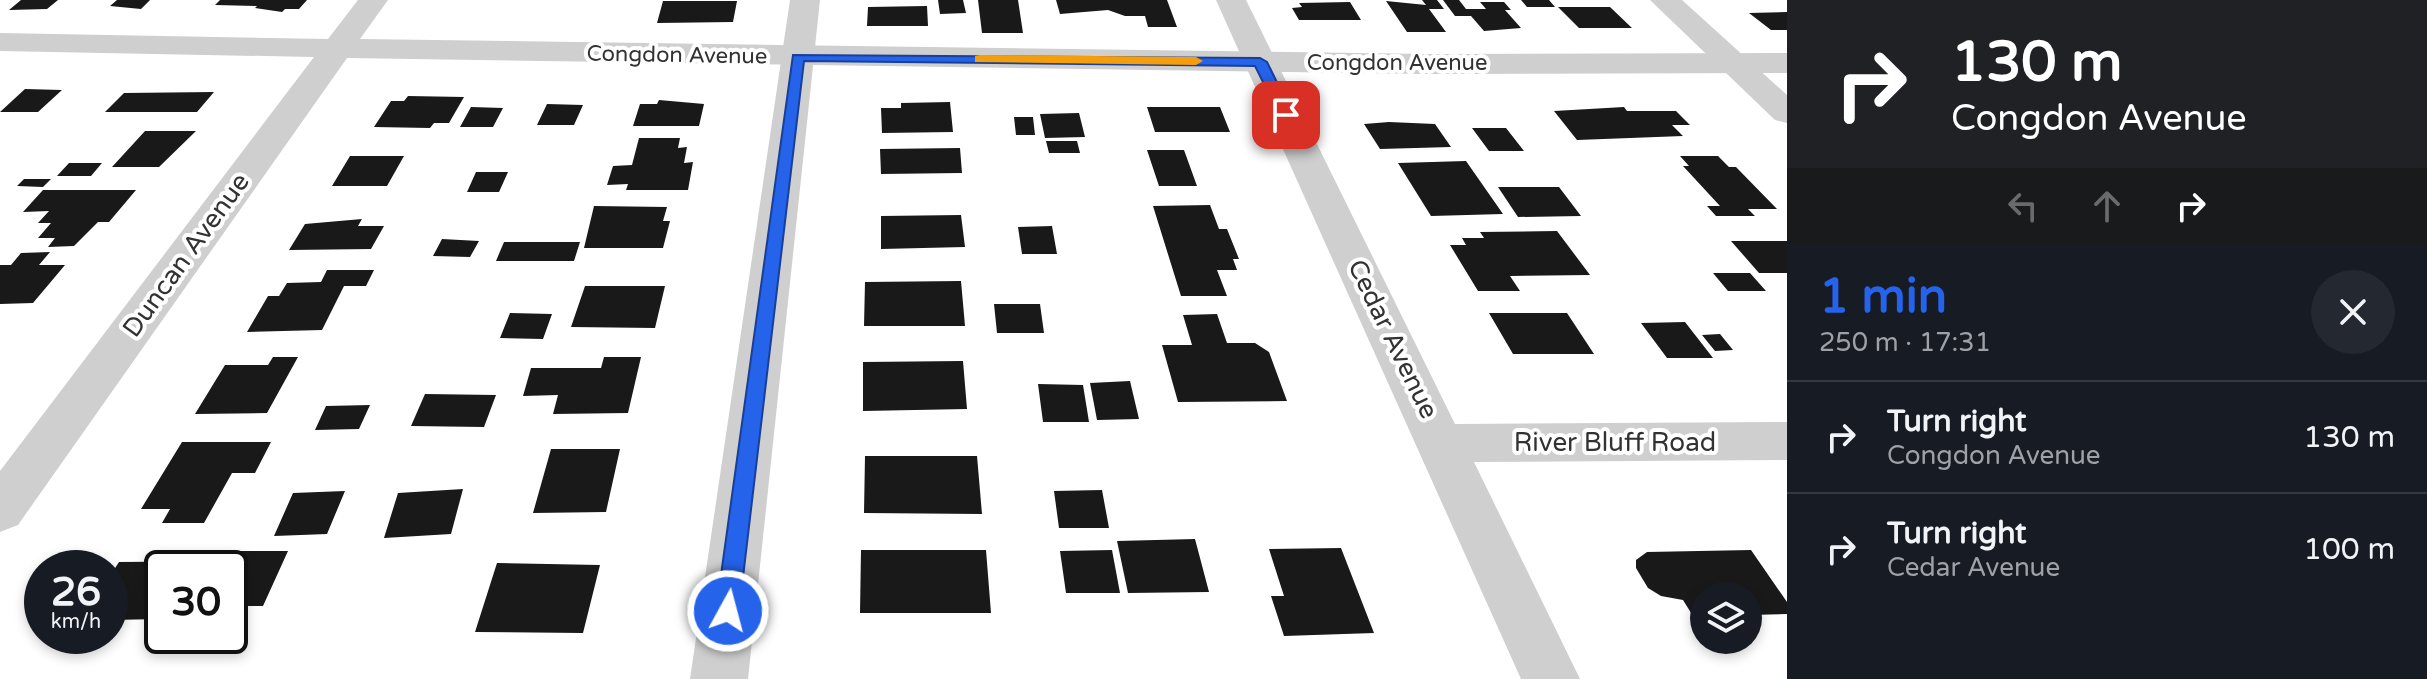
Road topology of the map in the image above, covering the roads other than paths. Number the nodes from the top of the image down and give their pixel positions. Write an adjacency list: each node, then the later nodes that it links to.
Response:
1 (373, 0): 6 (street, Duncan Avenue)
2 (805, 0): 7 (street)
3 (1231, 0): 8 (street, Cedar Avenue)
4 (1665, 0): 10 (street)
5 (0, 42): 6 (street, Congdon Avenue)
6 (338, 48): 7 (street, Congdon Avenue); 14 (street, Duncan Avenue)
7 (798, 57): 8 (street, Congdon Avenue); 15 (street)
8 (1260, 62): 10 (street, Congdon Avenue); 13 (street, Cedar Avenue)
9 (1787, 63): 10 (street, Congdon Avenue)
10 (1734, 64): 11 (street)
11 (1787, 113)
12 (1787, 441): 13 (street, River Bluff Road)
13 (1442, 443): 16 (street, Cedar Avenue)
14 (0, 510)
15 (719, 679)
16 (1551, 679)

